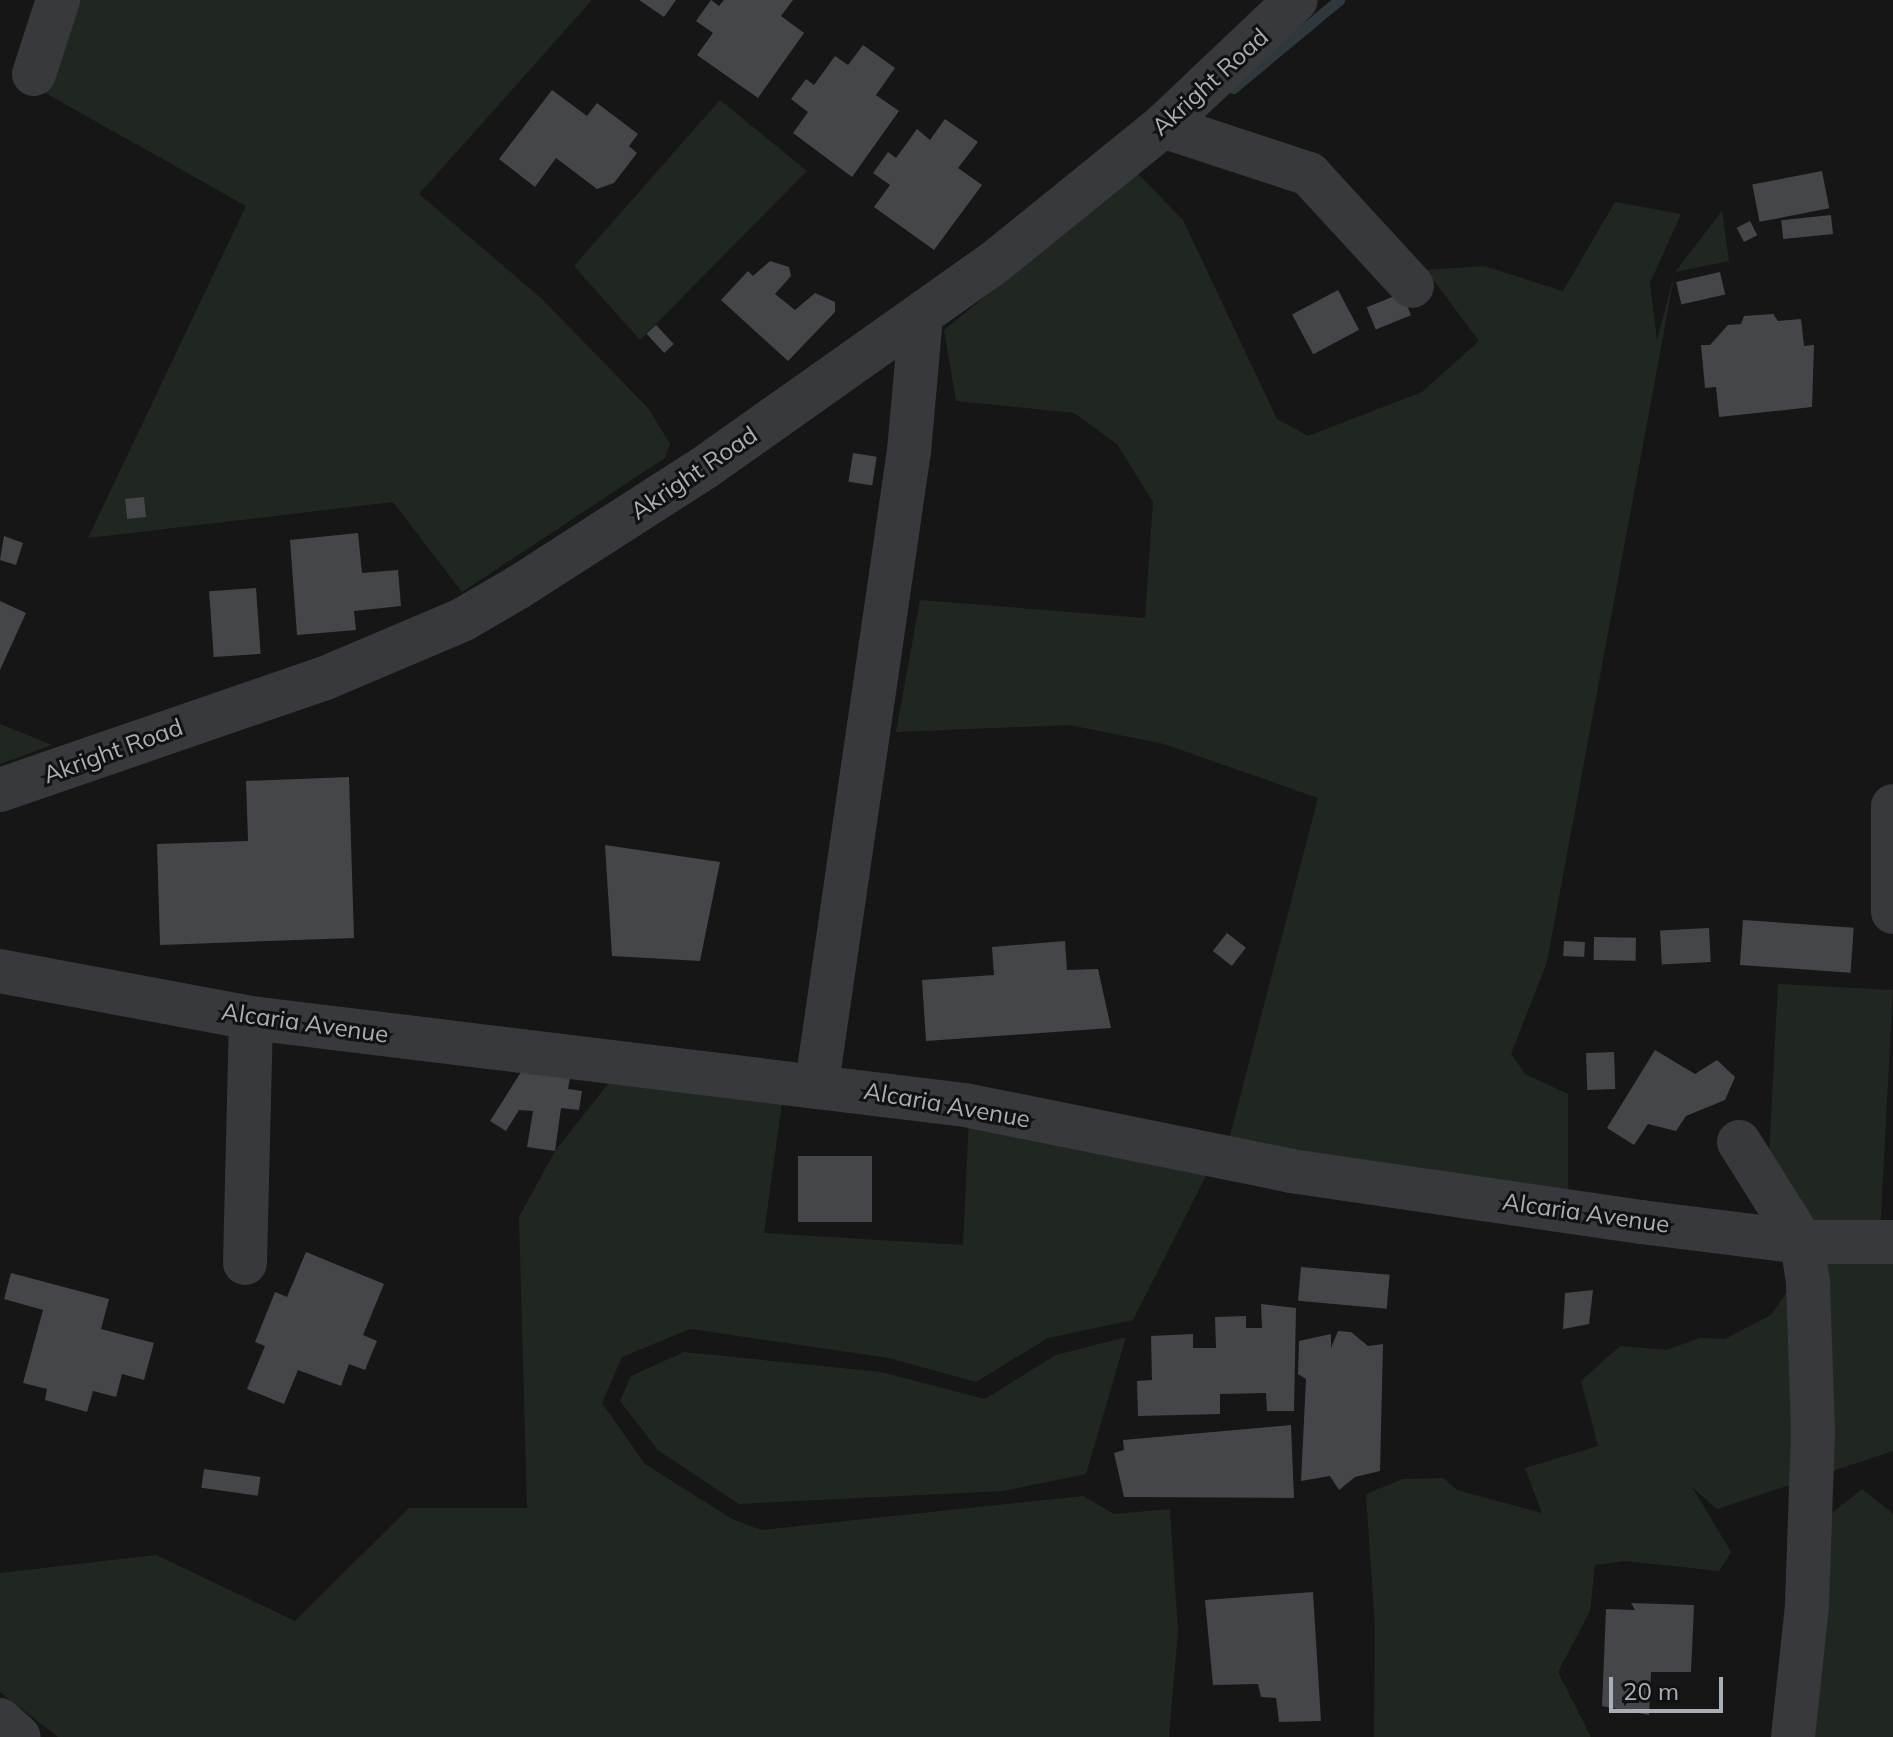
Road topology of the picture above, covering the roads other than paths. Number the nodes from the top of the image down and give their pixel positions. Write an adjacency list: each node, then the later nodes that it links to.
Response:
1 (58, 0): 3 (street)
2 (1296, 0): 4 (street, Akright Road)
3 (34, 74)
4 (1163, 126): 5 (street); 6 (street, Akright Road)
5 (1412, 286)
6 (921, 316): 7 (street, Akright Road); 12 (street)
7 (0, 790)
8 (1893, 806): 9 (street)
9 (1893, 912)
10 (0, 971): 11 (street, Alcaria Avenue)
11 (251, 1018): 12 (street, Alcaria Avenue); 16 (street)
12 (817, 1083): 14 (street, Alcaria Avenue)
13 (1739, 1142): 14 (street)
14 (1802, 1242): 15 (street, Alcaria Avenue); 19 (street)
15 (1893, 1242)
16 (245, 1263)
17 (0, 1720): 18 (street)
18 (19, 1737)
19 (1793, 1737)

